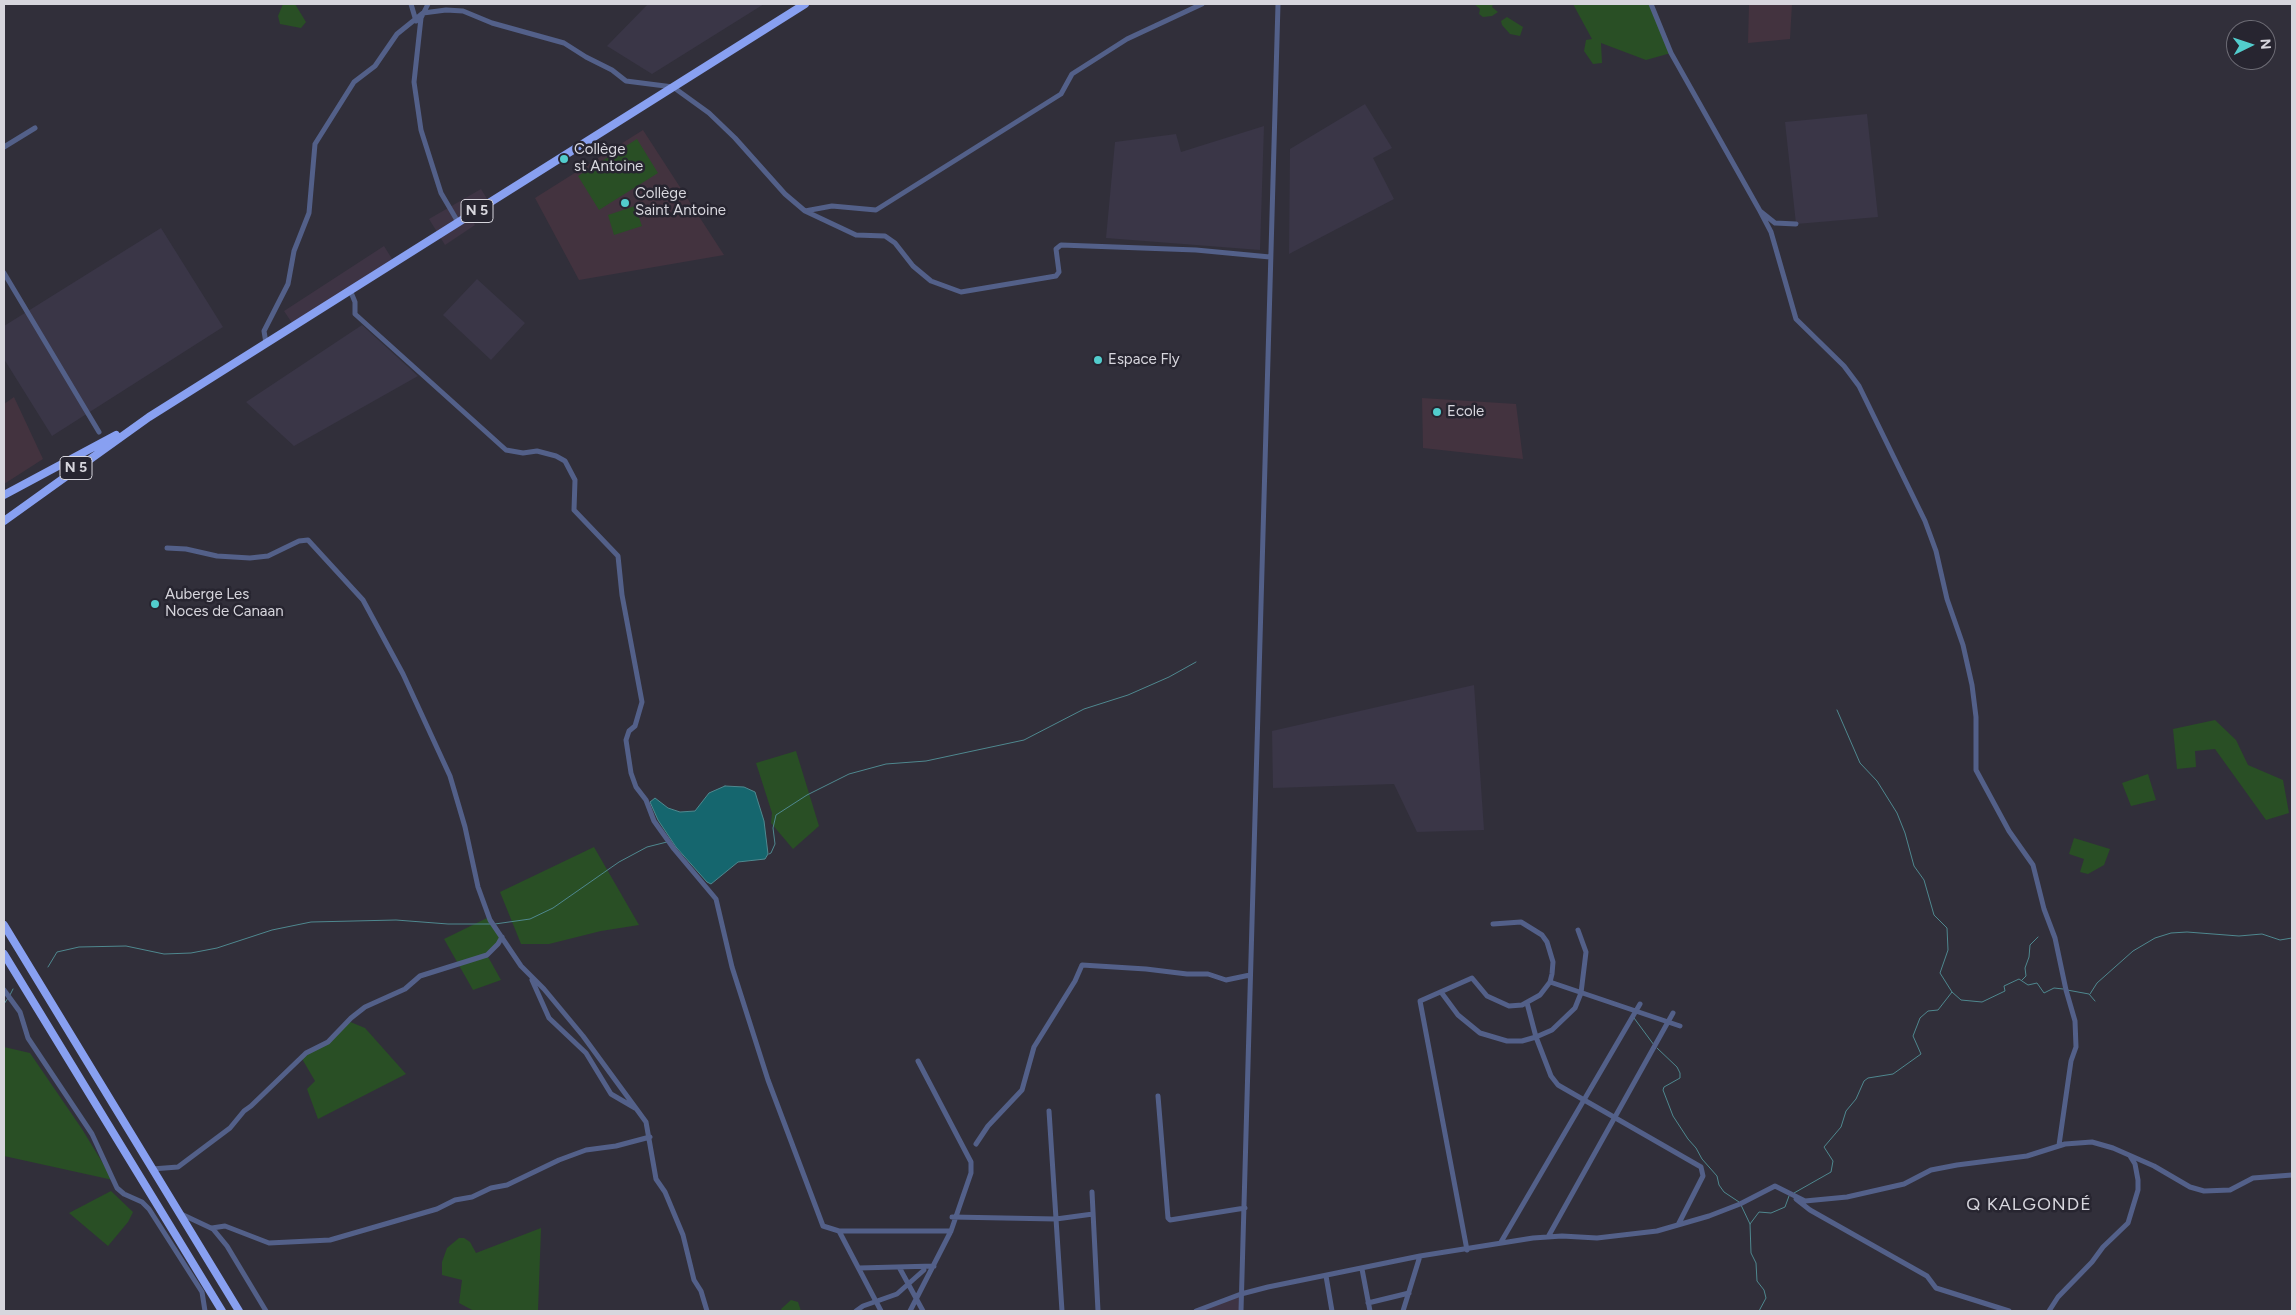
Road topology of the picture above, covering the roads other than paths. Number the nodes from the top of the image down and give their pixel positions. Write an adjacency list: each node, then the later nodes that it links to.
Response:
1 (411, 4): 8 (street)
2 (428, 4): 7 (street)
3 (805, 4): 10 (highway, N 5)
4 (1202, 4): 14 (street)
5 (1278, 4): 17 (street)
6 (1651, 4): 13 (street)
7 (423, 13): 8 (street); 9 (street); 10 (street)
8 (415, 20): 9 (street); 20 (street)
9 (421, 28): 15 (street)
10 (673, 87): 14 (street); 15 (highway, N 5)
11 (35, 128): 12 (street)
12 (4, 147)
13 (1760, 210): 16 (street); 52 (street)
14 (805, 211): 17 (street)
15 (458, 222): 19 (highway, N 5)
16 (1796, 224)
17 (1270, 257): 31 (street)
18 (4, 273): 22 (street)
19 (350, 290): 20 (highway, N 5); 65 (street)
20 (266, 343): 21 (highway, N 5)
21 (148, 417): 23 (highway, N 5); 24 (highway, N 5)
22 (99, 432)
23 (4, 495)
24 (4, 521)
25 (167, 548): 29 (street)
26 (1493, 924): 33 (street)
27 (4, 925): 54 (highway)
28 (1578, 930): 36 (street)
29 (502, 937): 32 (street); 54 (street)
30 (4, 954): 84 (highway)
31 (1250, 975): 51 (street); 58 (street)
32 (531, 977): 47 (street); 47 (street)
33 (1550, 982): 36 (street); 37 (street)
34 (4, 990): 83 (street)
35 (1441, 992): 37 (street); 43 (street); 69 (street)
36 (1581, 992): 39 (street); 43 (street)
37 (1527, 1003): 43 (street)
38 (1640, 1004): 39 (street)
39 (1636, 1011): 41 (street); 46 (street)
40 (1674, 1013): 41 (street)
41 (1668, 1022): 42 (street); 49 (street)
42 (1680, 1026)
43 (1536, 1036): 46 (street)
44 (918, 1061): 61 (street)
45 (1158, 1096): 58 (street)
46 (1584, 1100): 49 (street); 68 (street)
47 (638, 1111): 50 (street)
48 (1049, 1111): 62 (street)
49 (1615, 1118): 63 (street); 67 (street)
50 (650, 1137): 64 (street); 87 (street)
51 (976, 1144)
52 (2059, 1146): 53 (street); 57 (street)
53 (2129, 1155): 55 (street); 100 (street)
54 (152, 1169): 59 (highway)
55 (2292, 1175)
56 (1092, 1192): 60 (street)
57 (1794, 1197): 63 (street); 99 (street)
58 (1244, 1208): 79 (street)
59 (179, 1213): 64 (street); 85 (highway)
60 (1093, 1214): 62 (street); 93 (street)
61 (954, 1218): 62 (street); 66 (street)
62 (1056, 1219): 92 (street)
63 (1678, 1225): 67 (street)
64 (212, 1228): 86 (street)
65 (839, 1231): 66 (street); 73 (street)
66 (951, 1231): 71 (street)
67 (1548, 1237): 68 (street)
68 (1501, 1242): 69 (street)
69 (1467, 1250): 70 (street)
70 (1420, 1256): 74 (street); 78 (street)
71 (934, 1266): 72 (street); 80 (street)
72 (899, 1267): 73 (street); 77 (street)
73 (859, 1268): 81 (street)
74 (1362, 1269): 76 (street); 82 (street)
75 (924, 1270): 77 (street)
76 (1326, 1276): 79 (street); 96 (street)
77 (909, 1284): 80 (street); 81 (street)
78 (1408, 1293): 82 (street); 98 (street)
79 (1241, 1294): 94 (street); 95 (street)
80 (916, 1299): 90 (street); 91 (street)
81 (876, 1301): 88 (street); 89 (street)
82 (1368, 1303): 97 (street)
83 (205, 1311)
84 (222, 1311)
85 (239, 1311)
86 (266, 1311)
87 (706, 1311)
88 (856, 1311)
89 (882, 1311)
90 (910, 1311)
91 (923, 1311)
92 (1062, 1311)
93 (1098, 1311)
94 (1196, 1311)
95 (1241, 1311)
96 (1332, 1311)
97 (1370, 1311)
98 (1403, 1311)
99 (2009, 1311)
100 (2049, 1311)

